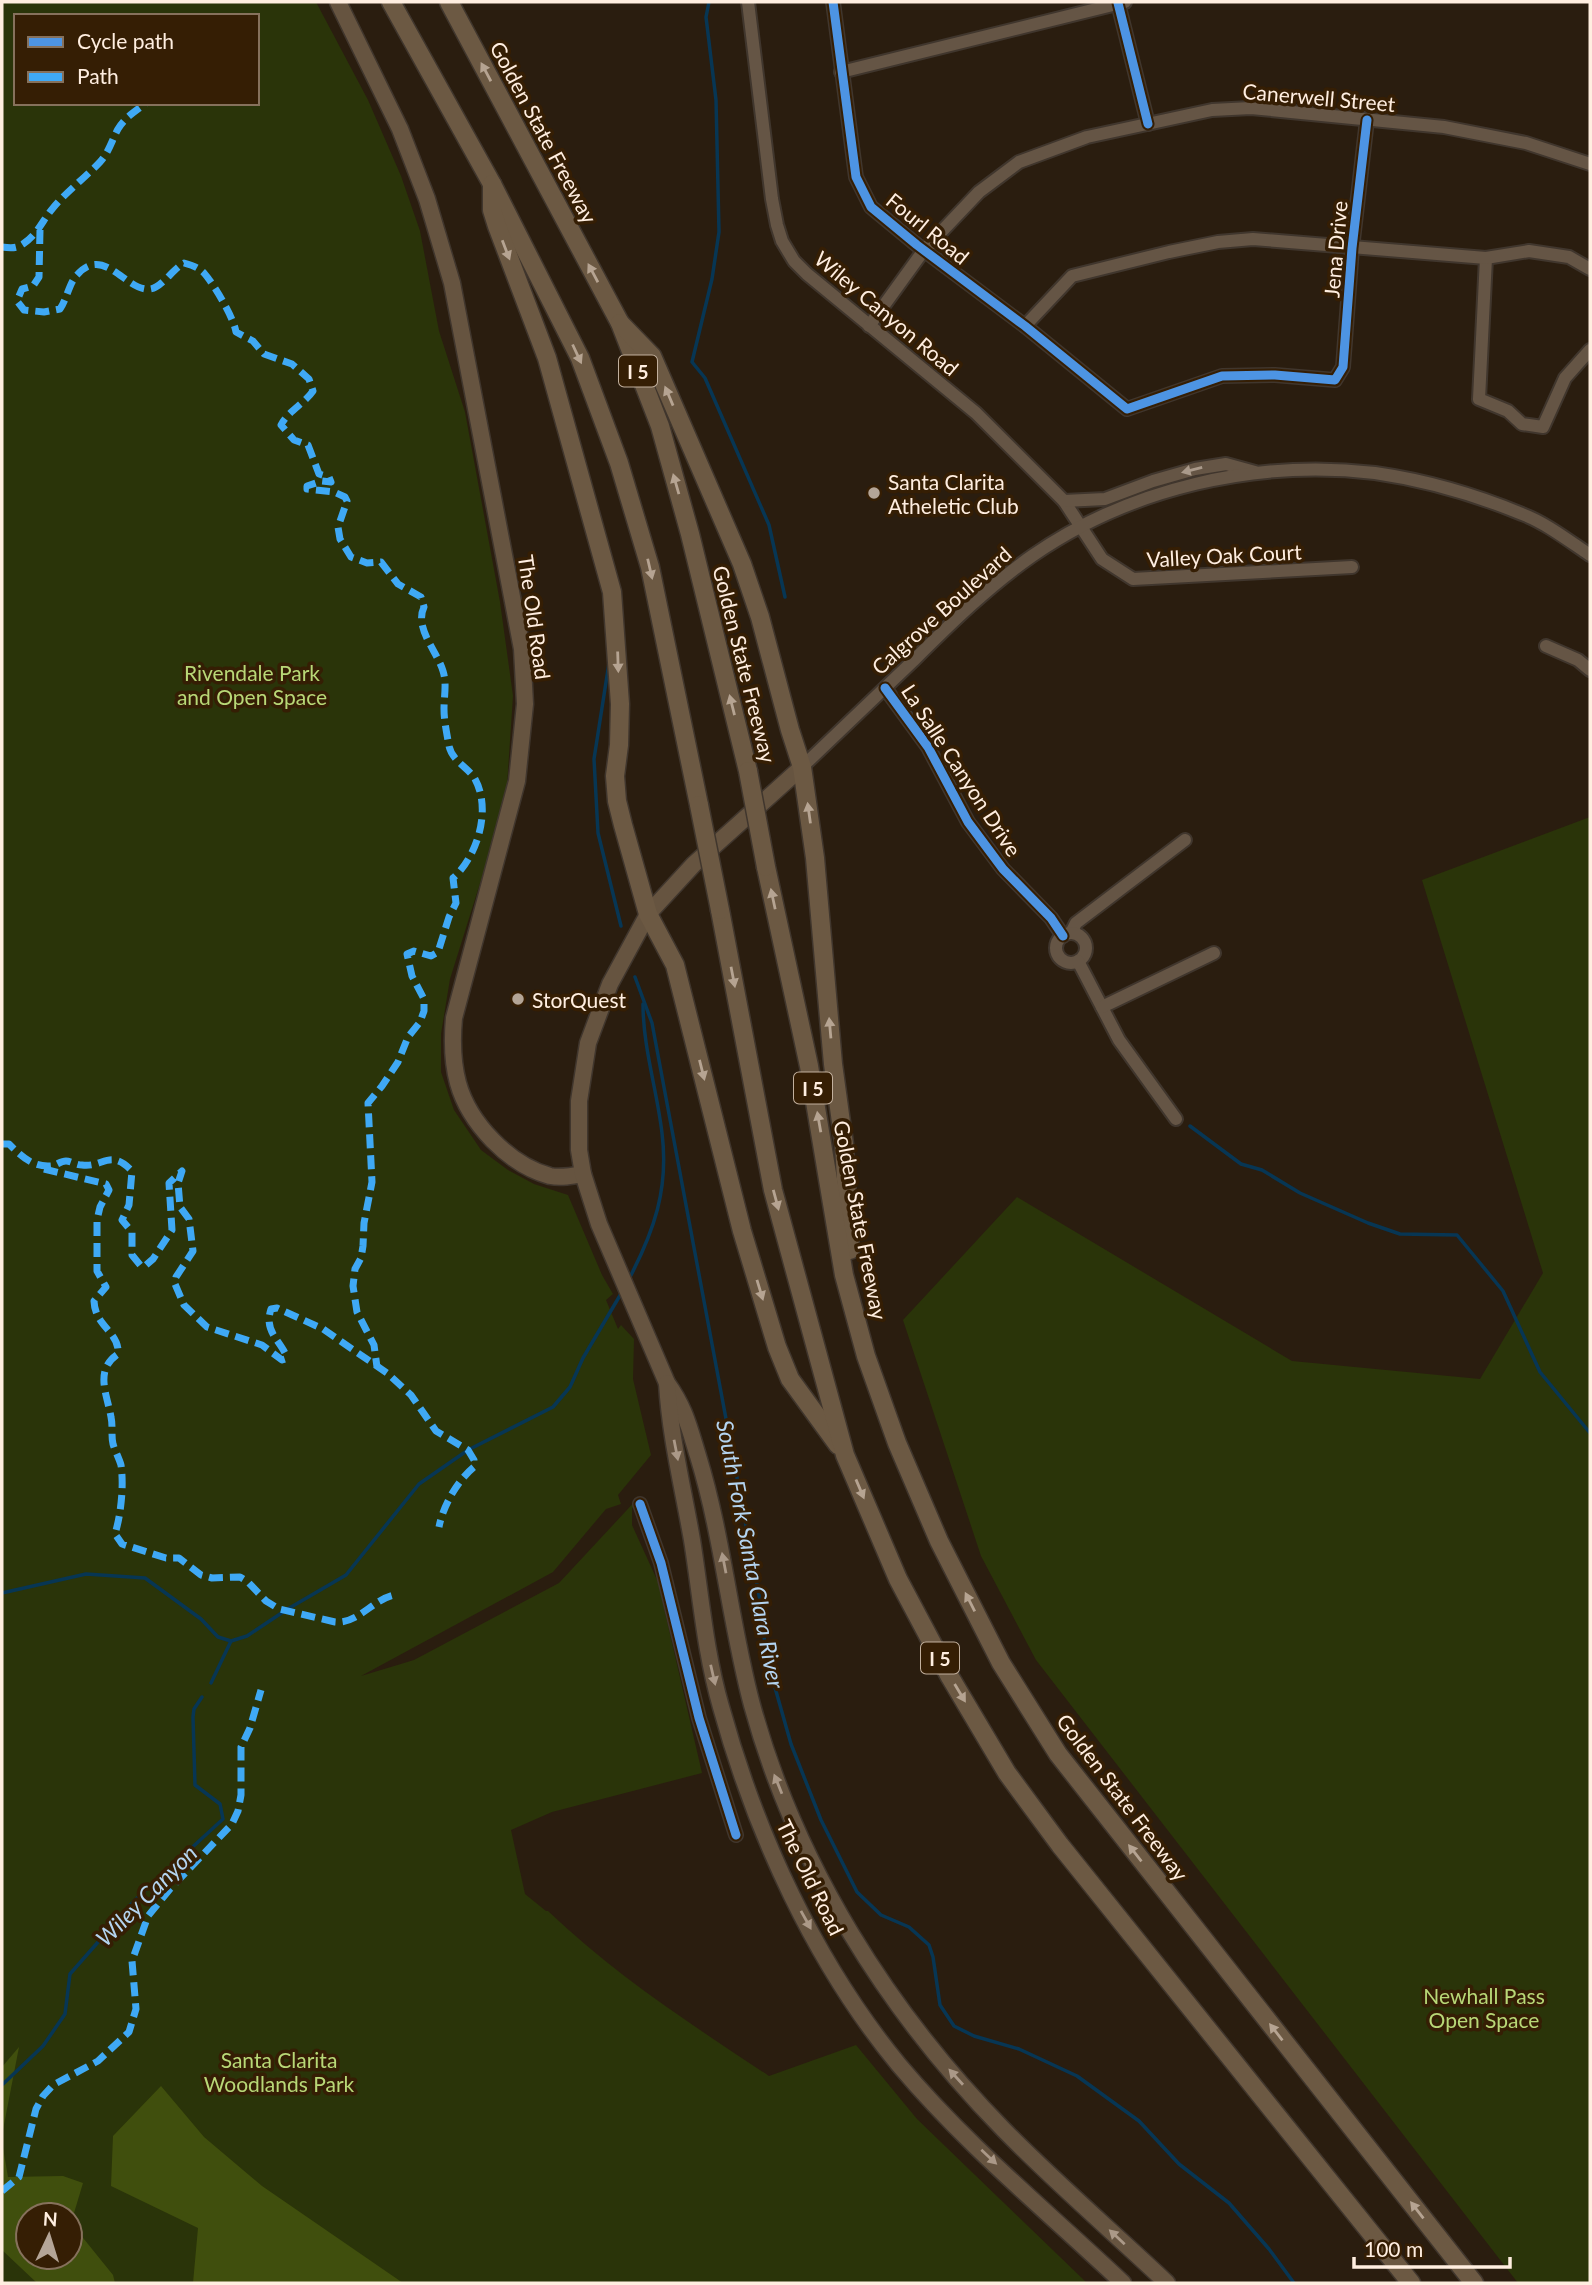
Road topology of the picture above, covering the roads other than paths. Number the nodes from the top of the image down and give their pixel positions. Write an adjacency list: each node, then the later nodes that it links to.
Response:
1 (338, 2): 37 (main road, The Old Road)
2 (391, 2): 11 (highway, I 5)
3 (449, 2): 16 (highway, Golden State Freeway / I 5, one-way to 3)
4 (748, 2): 17 (street, Wiley Canyon Road)
5 (833, 2): 7 (street, Fourl Road)
6 (1122, 3): 7 (street); 9 (street)
7 (841, 72): 13 (street, Fourl Road)
8 (1367, 120): 9 (street, Canerwell Street); 10 (street, Canerwell Street); 12 (street, Jena Drive)
9 (1148, 124): 13 (street, Canerwell Street)
10 (1590, 164)
11 (492, 184): 31 (highway, one-way to 31); 40 (highway, I 5, one-way to 40, bridge)
12 (1352, 248): 14 (street); 18 (street); 20 (street, Jena Drive)
13 (924, 250): 17 (street, Canerwell Street); 18 (street, Fourl Road)
14 (1486, 258): 15 (street); 19 (street)
15 (1590, 269)
16 (620, 323): 29 (highway, one-way to 16); 38 (highway, Golden State Freeway / I 5, one-way to 16, bridge)
17 (869, 326): 22 (street, Wiley Canyon Road)
18 (1025, 326): 20 (street, Fourl Road)
19 (1590, 350)
20 (1127, 409)
21 (1258, 473): 22 (street, one-way to 22); 23 (street, Calgrove Boulevard); 24 (street, Calgrove Boulevard)
22 (1064, 500): 23 (street, Wiley Canyon Road)
23 (1082, 525): 25 (street, Valley Oak Court); 28 (street, Calgrove Boulevard)
24 (1590, 555)
25 (1352, 567)
26 (1546, 646): 27 (street)
27 (1590, 670)
28 (885, 688): 29 (street, Calgrove Boulevard); 32 (street, La Salle Canyon Drive)
29 (803, 767): 31 (main road, Calgrove Boulevard); 38 (highway, one-way to 29)
30 (1185, 839): 32 (street)
31 (648, 914): 37 (main road, Calgrove Boulevard); 40 (highway, one-way to 40)
32 (1067, 934): 34 (street); 34 (street)
33 (1214, 953): 35 (street)
34 (1078, 961): 35 (street)
35 (1101, 1007): 36 (street)
36 (1176, 1119)
37 (583, 1174): 39 (main road)
38 (854, 1310): 46 (highway, Golden State Freeway / I 5, one-way to 38)
39 (667, 1383): 43 (main road, The Old Road, one-way to 43); 44 (main road, The Old Road, one-way to 39)
40 (845, 1455): 45 (highway, I 5, one-way to 45)
41 (640, 1504): 42 (street)
42 (736, 1835)
43 (1123, 2283)
44 (1167, 2283)
45 (1411, 2283)
46 (1475, 2283)

